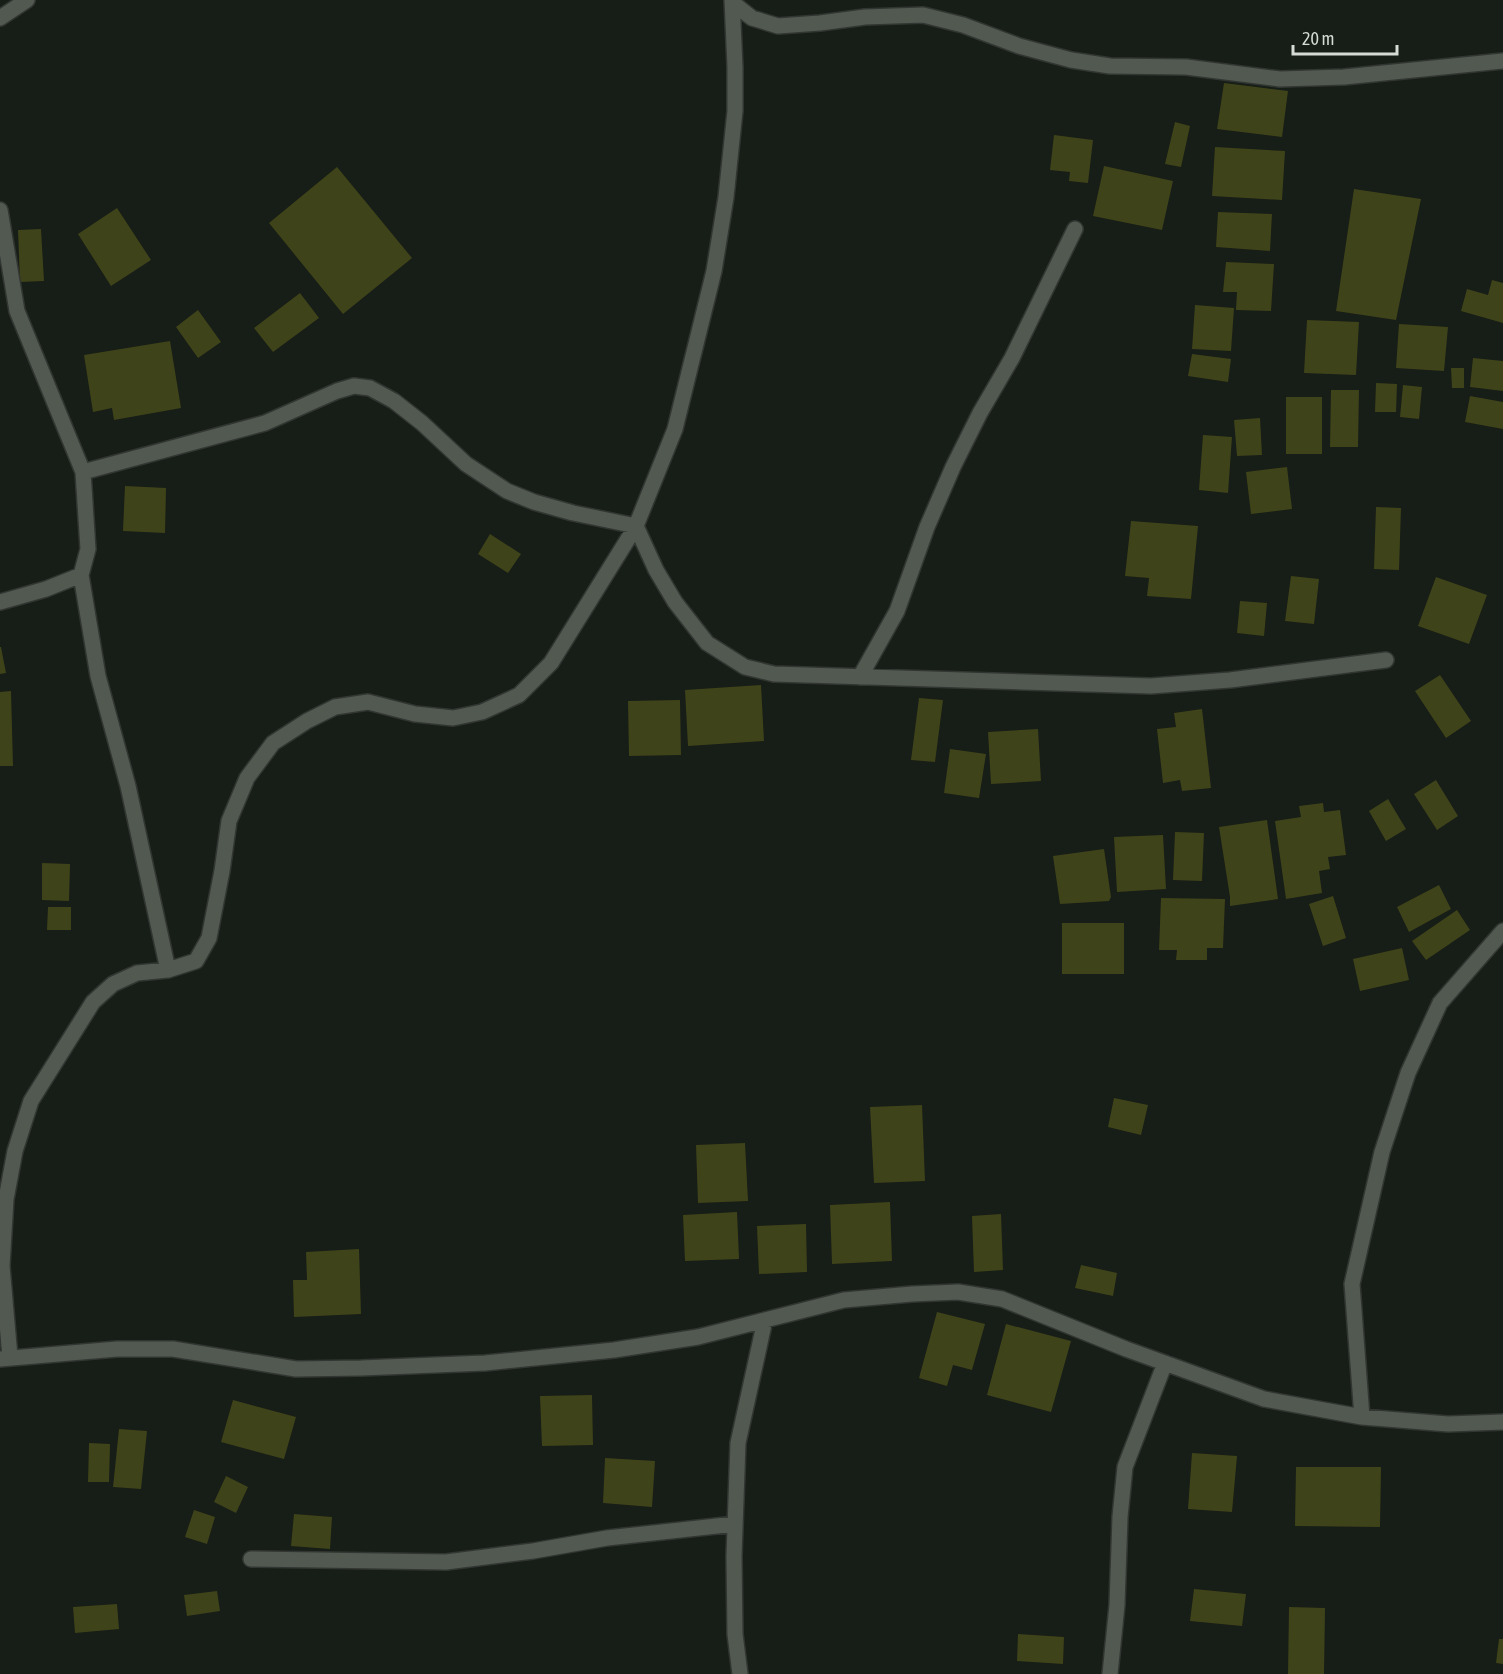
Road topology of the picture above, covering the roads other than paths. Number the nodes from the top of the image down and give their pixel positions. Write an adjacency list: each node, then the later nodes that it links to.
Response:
1 (27, 0): 3 (street)
2 (733, 1): 4 (street); 8 (street)
3 (0, 18)
4 (1503, 61)
5 (0, 210): 7 (street)
6 (1075, 229): 12 (street)
7 (83, 472): 8 (street); 9 (street)
8 (636, 526): 12 (street); 14 (street)
9 (81, 575): 10 (street); 14 (street)
10 (0, 602)
11 (1386, 660): 12 (street)
12 (860, 677)
13 (1503, 931): 18 (street)
14 (168, 970): 16 (street)
15 (765, 1320): 16 (street); 17 (street); 20 (street)
16 (5, 1358)
17 (1164, 1363): 18 (street); 23 (street)
18 (1362, 1417): 19 (street)
19 (1503, 1422)
20 (735, 1524): 21 (street); 22 (street)
21 (251, 1559)
22 (740, 1674)
23 (1110, 1674)

